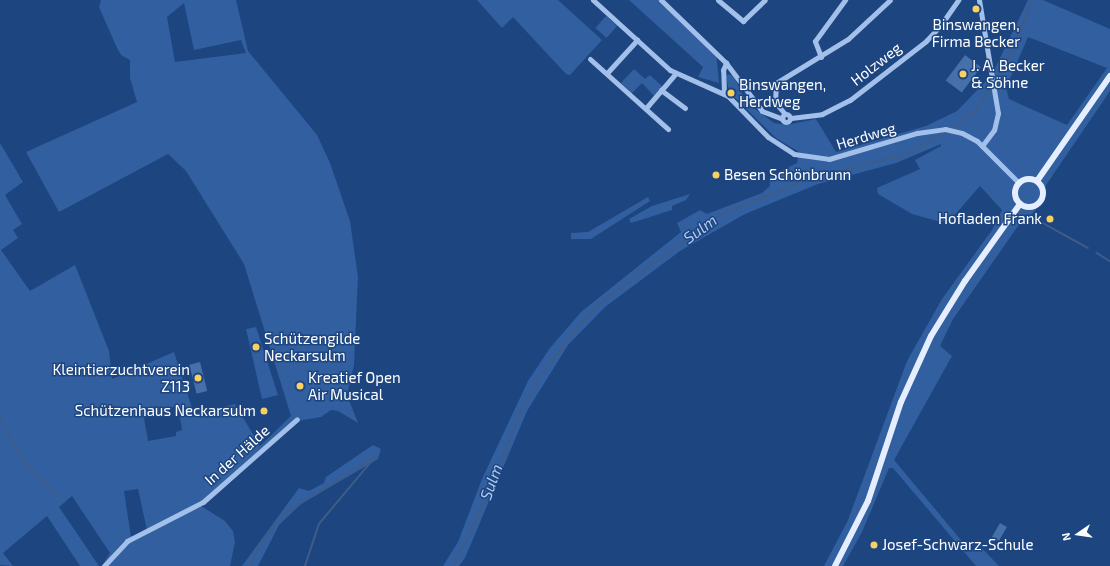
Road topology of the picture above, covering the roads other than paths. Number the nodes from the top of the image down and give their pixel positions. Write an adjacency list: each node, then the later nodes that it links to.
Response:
1 (593, 0): 9 (street, Herdweg)
2 (661, 0): 12 (street, Holzweg)
3 (718, 0): 4 (street)
4 (764, 0)
5 (845, 0): 10 (street)
6 (890, 0): 10 (street)
7 (958, 0): 20 (street, Holzweg)
8 (979, 0): 22 (street)
9 (637, 40): 13 (street); 14 (street, Herdweg)
10 (821, 57): 20 (street)
11 (590, 59): 13 (street)
12 (726, 63): 17 (street); 20 (street, Holzweg)
13 (606, 73): 18 (street)
14 (676, 73): 16 (street); 17 (street, Herdweg)
15 (1110, 76): 23 (main road)
16 (662, 90): 18 (street); 19 (street)
17 (724, 93): 22 (street, Herdweg)
18 (646, 108): 21 (street)
19 (685, 108)
20 (784, 117)
21 (668, 129)
22 (982, 146): 24 (street, Herdweg)
23 (1037, 181): 24 (main road); 25 (main road)
24 (1019, 183): 25 (main road)
25 (1020, 204): 28 (main road)
26 (297, 419): 27 (street, In der Hälde)
27 (104, 566)
28 (835, 566)

